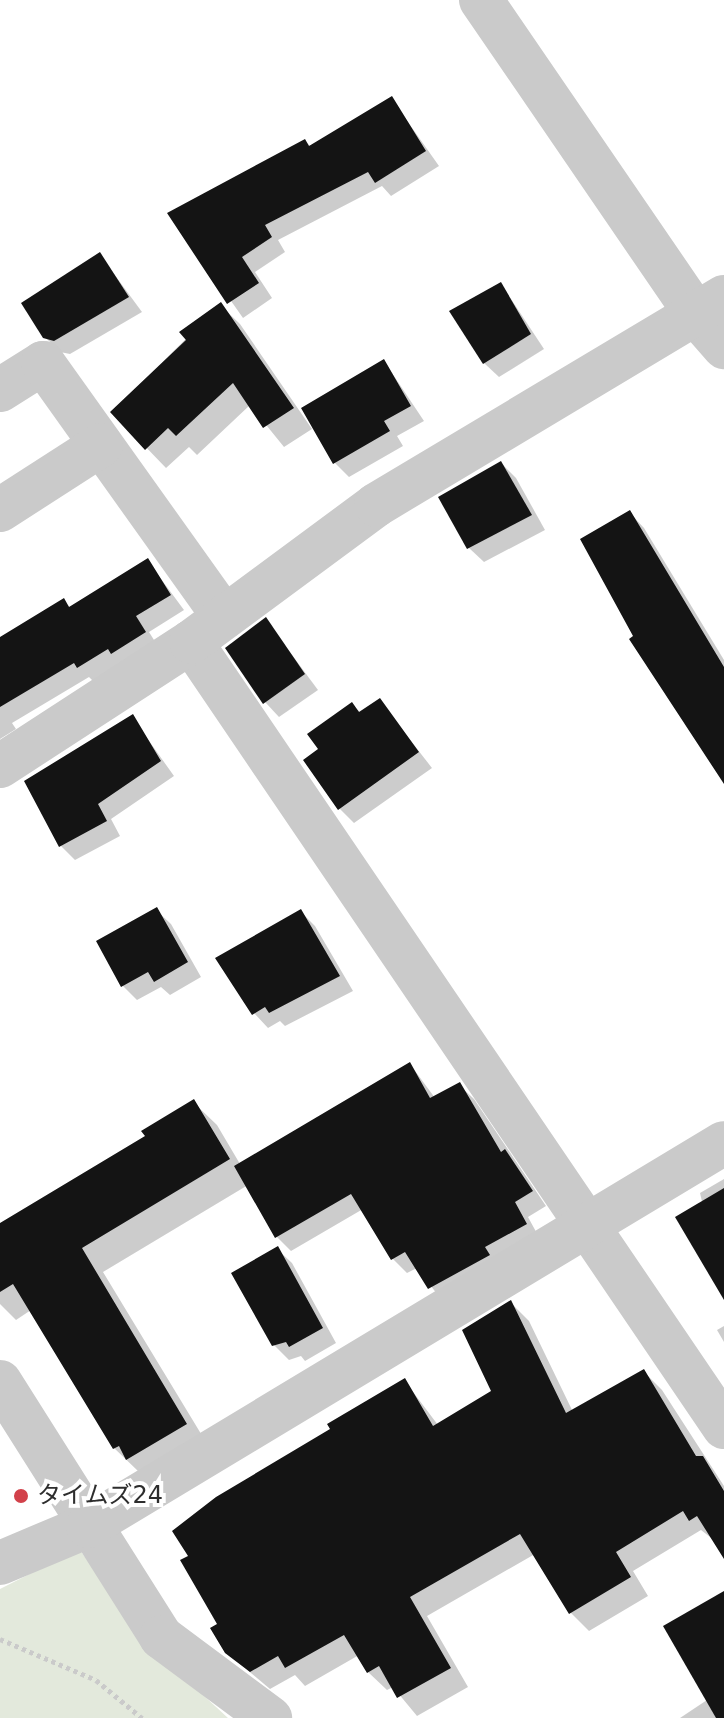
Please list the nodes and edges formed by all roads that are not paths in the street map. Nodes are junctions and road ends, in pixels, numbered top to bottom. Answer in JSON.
{"nodes":[{"id":1,"x":481,"y":0,"type":"edge"},
{"id":2,"x":715,"y":321,"type":"edge"},
{"id":3,"x":0,"y":390,"type":"edge"},
{"id":4,"x":101,"y":445,"type":"junction"},
{"id":5,"x":0,"y":510,"type":"edge"},
{"id":6,"x":208,"y":630,"type":"junction"},
{"id":7,"x":0,"y":766,"type":"edge"},
{"id":8,"x":724,"y":1143,"type":"edge"},
{"id":9,"x":587,"y":1224,"type":"junction"},
{"id":10,"x":0,"y":1382,"type":"edge"},
{"id":11,"x":724,"y":1427,"type":"edge"},
{"id":12,"x":88,"y":1526,"type":"junction"},
{"id":13,"x":0,"y":1563,"type":"edge"},
{"id":14,"x":270,"y":1718,"type":"edge"}],
"edges":[{"from":1,"to":2,"type":"street"},
{"from":2,"to":6,"type":"street"},
{"from":3,"to":4,"type":"street"},
{"from":4,"to":5,"type":"street"},
{"from":4,"to":6,"type":"street"},
{"from":6,"to":7,"type":"street"},
{"from":6,"to":9,"type":"street"},
{"from":8,"to":9,"type":"street"},
{"from":9,"to":11,"type":"street"},
{"from":9,"to":12,"type":"street"},
{"from":10,"to":12,"type":"street"},
{"from":12,"to":13,"type":"street"},
{"from":12,"to":14,"type":"street"}]}
